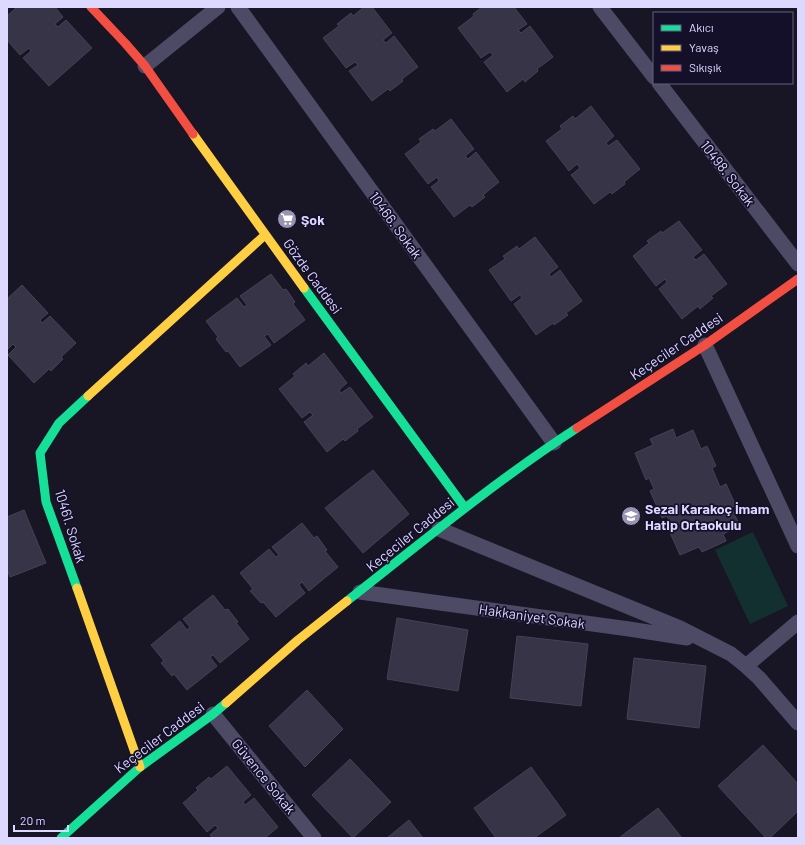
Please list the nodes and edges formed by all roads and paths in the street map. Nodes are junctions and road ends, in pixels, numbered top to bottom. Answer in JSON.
{"nodes":[{"id":1,"x":91,"y":7,"type":"edge"},
{"id":2,"x":218,"y":7,"type":"edge"},
{"id":3,"x":238,"y":7,"type":"edge"},
{"id":4,"x":600,"y":7,"type":"edge"},
{"id":5,"x":145,"y":66,"type":"junction"},
{"id":6,"x":653,"y":76,"type":"edge"},
{"id":7,"x":660,"y":84,"type":"edge"},
{"id":8,"x":265,"y":235,"type":"junction"},
{"id":9,"x":798,"y":264,"type":"edge"},
{"id":10,"x":798,"y":279,"type":"edge"},
{"id":11,"x":705,"y":345,"type":"junction"},
{"id":12,"x":554,"y":443,"type":"junction"},
{"id":13,"x":465,"y":508,"type":"junction"},
{"id":14,"x":439,"y":529,"type":"junction"},
{"id":15,"x":798,"y":546,"type":"edge"},
{"id":16,"x":360,"y":592,"type":"junction"},
{"id":17,"x":798,"y":622,"type":"edge"},
{"id":18,"x":705,"y":641,"type":"junction"},
{"id":19,"x":746,"y":666,"type":"junction"},
{"id":20,"x":213,"y":714,"type":"junction"},
{"id":21,"x":798,"y":723,"type":"edge"},
{"id":22,"x":140,"y":767,"type":"junction"},
{"id":23,"x":61,"y":838,"type":"edge"},
{"id":24,"x":314,"y":838,"type":"edge"}],
"edges":[{"from":1,"to":5,"type":"street","name":"Gözde Caddesi"},
{"from":2,"to":5,"type":"street"},
{"from":3,"to":12,"type":"street","name":"10466. Sokak"},
{"from":4,"to":6,"type":"street"},
{"from":5,"to":8,"type":"street","name":"Gözde Caddesi"},
{"from":7,"to":9,"type":"street","name":"10498. Sokak"},
{"from":8,"to":13,"type":"street","name":"Gözde Caddesi"},
{"from":8,"to":22,"type":"street","name":"10461. Sokak"},
{"from":10,"to":11,"type":"street","name":"Keçeciler Caddesi"},
{"from":11,"to":12,"type":"street","name":"Keçeciler Caddesi"},
{"from":11,"to":15,"type":"street"},
{"from":12,"to":13,"type":"street","name":"Keçeciler Caddesi"},
{"from":13,"to":14,"type":"street","name":"Keçeciler Caddesi"},
{"from":14,"to":16,"type":"street","name":"Keçeciler Caddesi"},
{"from":14,"to":18,"type":"street","name":"Hakkaniyet Sokak"},
{"from":16,"to":18,"type":"street","name":"Hakkaniyet Sokak"},
{"from":16,"to":20,"type":"street","name":"Keçeciler Caddesi"},
{"from":17,"to":19,"type":"street"},
{"from":18,"to":19,"type":"street","name":"Hakkaniyet Sokak"},
{"from":19,"to":21,"type":"street","name":"Hakkaniyet Sokak"},
{"from":20,"to":22,"type":"street","name":"Keçeciler Caddesi"},
{"from":20,"to":24,"type":"street","name":"Güvence Sokak"},
{"from":22,"to":23,"type":"street","name":"Keçeciler Caddesi"}]}
